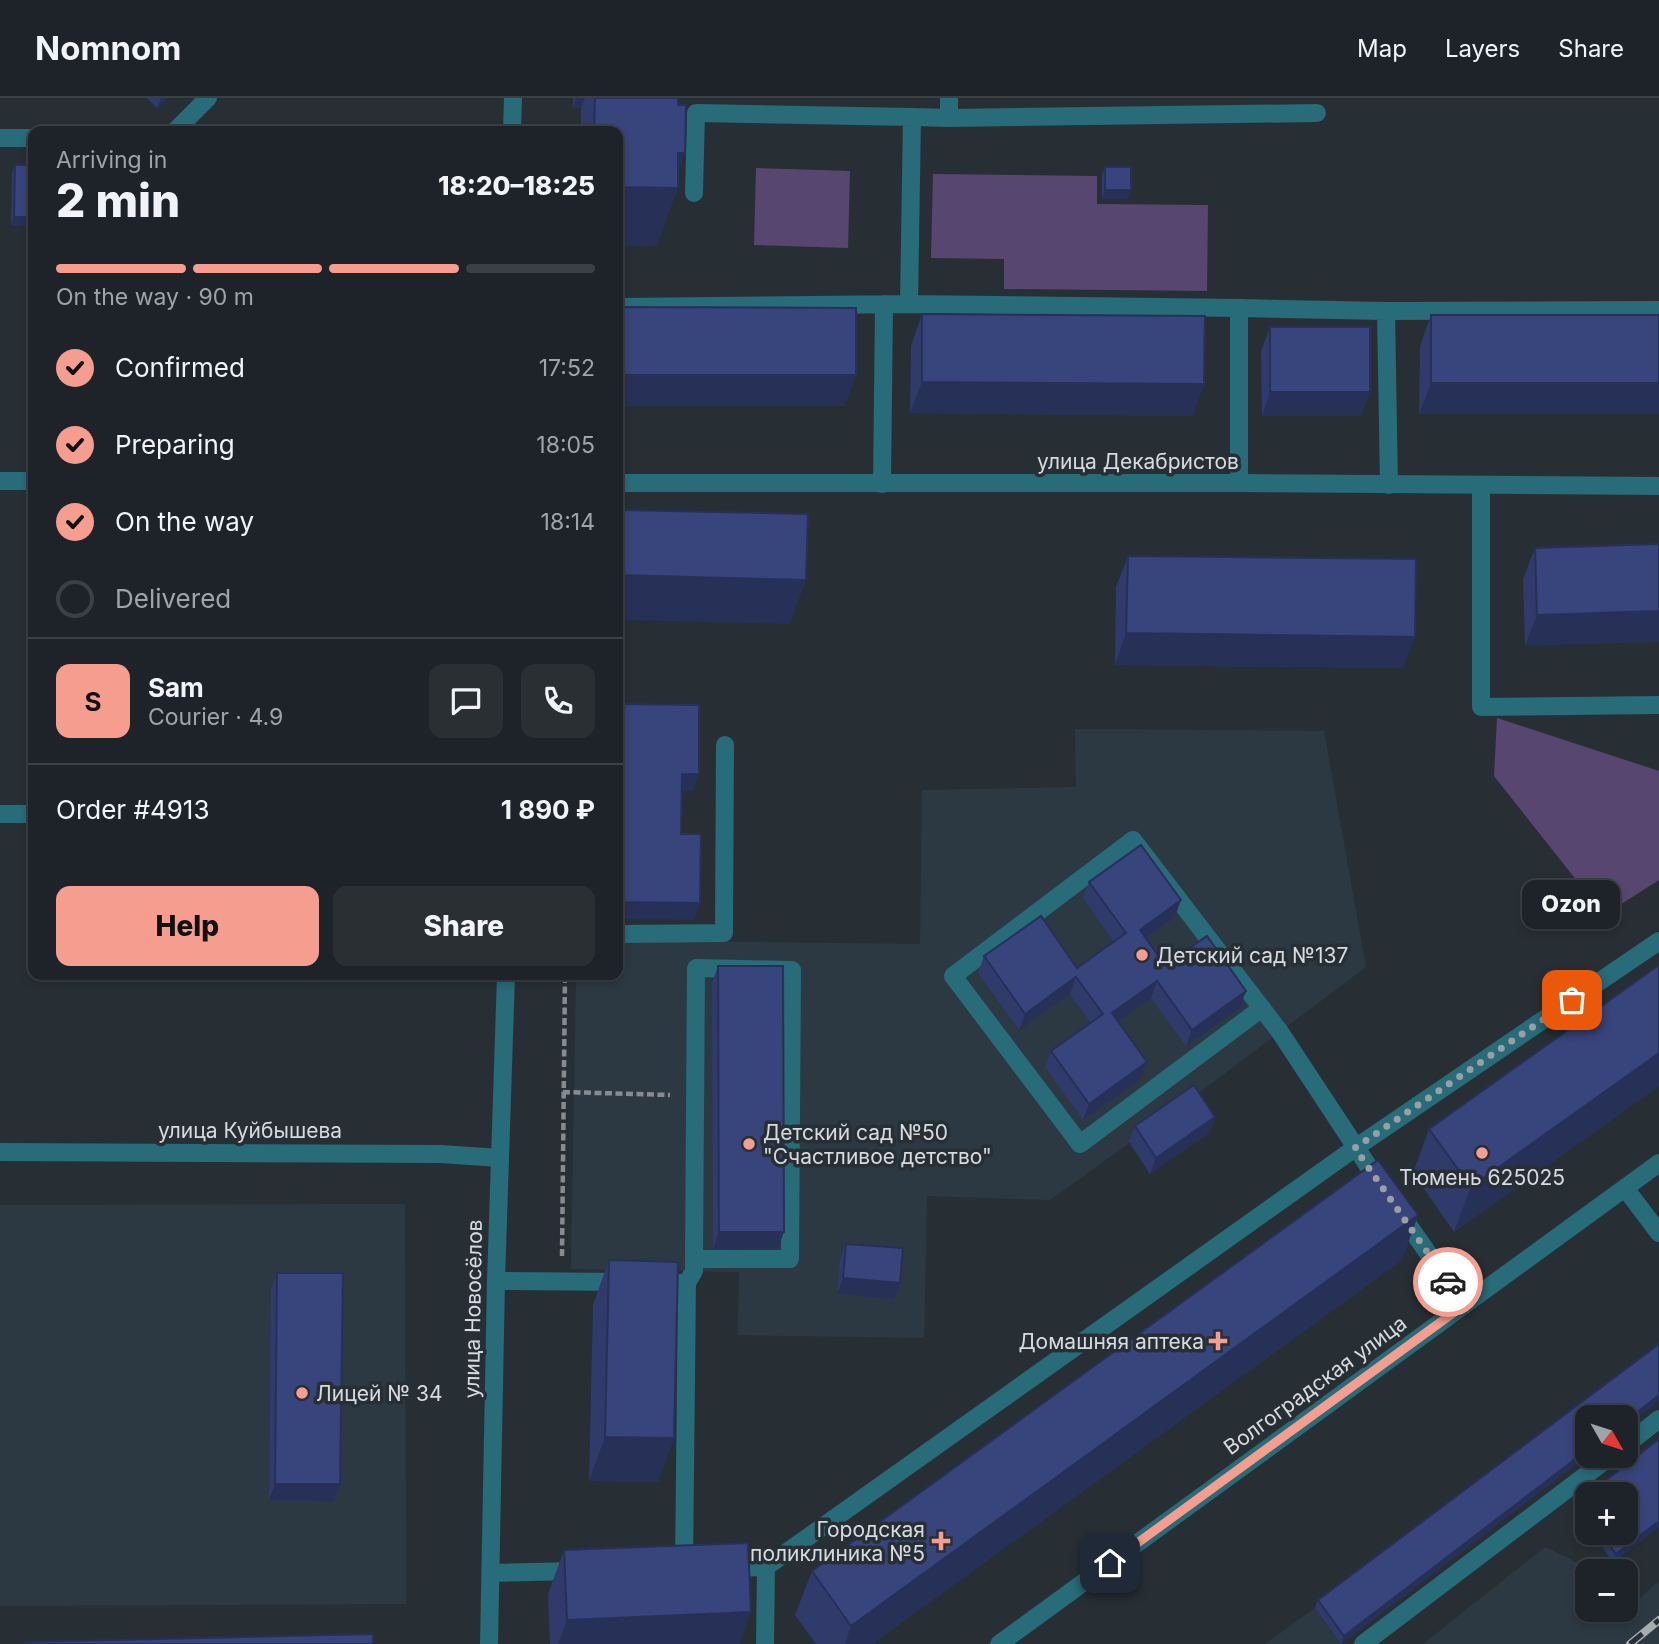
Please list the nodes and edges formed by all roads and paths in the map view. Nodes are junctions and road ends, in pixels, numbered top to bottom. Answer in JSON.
{"nodes":[{"id":1,"x":208,"y":98,"type":"edge"},
{"id":2,"x":513,"y":98,"type":"edge"},
{"id":3,"x":949,"y":98,"type":"edge"},
{"id":4,"x":1317,"y":113,"type":"dead end"},
{"id":5,"x":912,"y":117,"type":"junction"},
{"id":6,"x":949,"y":118,"type":"junction"},
{"id":7,"x":179,"y":126,"type":"edge"},
{"id":8,"x":512,"y":126,"type":"edge"},
{"id":9,"x":0,"y":138,"type":"edge"},
{"id":10,"x":28,"y":138,"type":"edge"},
{"id":11,"x":694,"y":193,"type":"dead end"},
{"id":12,"x":884,"y":304,"type":"junction"},
{"id":13,"x":909,"y":304,"type":"junction"},
{"id":14,"x":623,"y":307,"type":"edge"},
{"id":15,"x":1238,"y":308,"type":"junction"},
{"id":16,"x":1659,"y":310,"type":"edge"},
{"id":17,"x":1386,"y":311,"type":"junction"},
{"id":18,"x":0,"y":481,"type":"edge"},
{"id":19,"x":28,"y":481,"type":"edge"},
{"id":20,"x":623,"y":483,"type":"edge"},
{"id":21,"x":1238,"y":483,"type":"junction"},
{"id":22,"x":882,"y":484,"type":"junction"},
{"id":23,"x":1389,"y":485,"type":"junction"},
{"id":24,"x":1481,"y":486,"type":"junction"},
{"id":25,"x":1659,"y":486,"type":"edge"},
{"id":26,"x":1659,"y":705,"type":"edge"},
{"id":27,"x":725,"y":745,"type":"dead end"},
{"id":28,"x":0,"y":814,"type":"edge"},
{"id":29,"x":28,"y":814,"type":"edge"},
{"id":30,"x":623,"y":934,"type":"edge"},
{"id":31,"x":1659,"y":940,"type":"edge"},
{"id":32,"x":506,"y":980,"type":"edge"},
{"id":33,"x":565,"y":980,"type":"edge"},
{"id":34,"x":1262,"y":1008,"type":"junction"},
{"id":35,"x":564,"y":1092,"type":"junction"},
{"id":36,"x":695,"y":1096,"type":"junction"},
{"id":37,"x":1355,"y":1148,"type":"junction"},
{"id":38,"x":0,"y":1152,"type":"edge"},
{"id":39,"x":500,"y":1157,"type":"junction"},
{"id":40,"x":1659,"y":1163,"type":"edge"},
{"id":41,"x":1625,"y":1188,"type":"junction"},
{"id":42,"x":1659,"y":1233,"type":"edge"},
{"id":43,"x":694,"y":1259,"type":"junction"},
{"id":44,"x":496,"y":1281,"type":"junction"},
{"id":45,"x":562,"y":1282,"type":"junction"},
{"id":46,"x":687,"y":1283,"type":"junction"},
{"id":47,"x":1464,"y":1305,"type":"junction"},
{"id":48,"x":1659,"y":1419,"type":"edge"},
{"id":49,"x":1638,"y":1436,"type":"edge"},
{"id":50,"x":1595,"y":1468,"type":"edge"},
{"id":51,"x":766,"y":1567,"type":"junction"},
{"id":52,"x":601,"y":1571,"type":"edge"},
{"id":53,"x":491,"y":1573,"type":"junction"},
{"id":54,"x":489,"y":1644,"type":"edge"},
{"id":55,"x":765,"y":1644,"type":"edge"},
{"id":56,"x":999,"y":1644,"type":"edge"},
{"id":57,"x":1363,"y":1644,"type":"edge"}],
"edges":[{"from":1,"to":7,"type":"street"},
{"from":2,"to":8,"type":"street"},
{"from":3,"to":6,"type":"street"},
{"from":4,"to":6,"type":"street"},
{"from":5,"to":6,"type":"street"},
{"from":5,"to":11,"type":"street"},
{"from":5,"to":13,"type":"street"},
{"from":9,"to":10,"type":"street"},
{"from":12,"to":13,"type":"street"},
{"from":12,"to":14,"type":"street"},
{"from":12,"to":22,"type":"street"},
{"from":13,"to":15,"type":"street"},
{"from":15,"to":17,"type":"street"},
{"from":15,"to":21,"type":"street"},
{"from":16,"to":17,"type":"street"},
{"from":17,"to":23,"type":"street"},
{"from":18,"to":19,"type":"street"},
{"from":20,"to":22,"type":"street","name":"улица Декабристов"},
{"from":21,"to":22,"type":"street","name":"улица Декабристов"},
{"from":21,"to":23,"type":"street","name":"улица Декабристов"},
{"from":23,"to":24,"type":"street","name":"улица Декабристов"},
{"from":24,"to":25,"type":"street","name":"улица Декабристов"},
{"from":24,"to":26,"type":"street"},
{"from":27,"to":30,"type":"street"},
{"from":28,"to":29,"type":"street"},
{"from":31,"to":37,"type":"street"},
{"from":32,"to":39,"type":"street","name":"улица Новосёлов"},
{"from":33,"to":35,"type":"path"},
{"from":34,"to":34,"type":"street"},
{"from":34,"to":37,"type":"street"},
{"from":35,"to":36,"type":"path"},
{"from":35,"to":45,"type":"path"},
{"from":36,"to":43,"type":"street"},
{"from":36,"to":43,"type":"street"},
{"from":37,"to":47,"type":"street"},
{"from":37,"to":51,"type":"street"},
{"from":38,"to":39,"type":"street","name":"улица Куйбышева"},
{"from":39,"to":44,"type":"street","name":"улица Новосёлов"},
{"from":40,"to":41,"type":"street","name":"Волгоградская улица"},
{"from":41,"to":42,"type":"street"},
{"from":41,"to":47,"type":"street","name":"Волгоградская улица"},
{"from":43,"to":46,"type":"street"},
{"from":44,"to":45,"type":"street"},
{"from":44,"to":53,"type":"street","name":"улица Новосёлов"},
{"from":45,"to":46,"type":"street"},
{"from":46,"to":51,"type":"street"},
{"from":47,"to":56,"type":"street","name":"Волгоградская улица"},
{"from":48,"to":49,"type":"street"},
{"from":50,"to":57,"type":"street"},
{"from":51,"to":55,"type":"street"},
{"from":52,"to":53,"type":"street"},
{"from":53,"to":54,"type":"street","name":"улица Новосёлов"}]}
